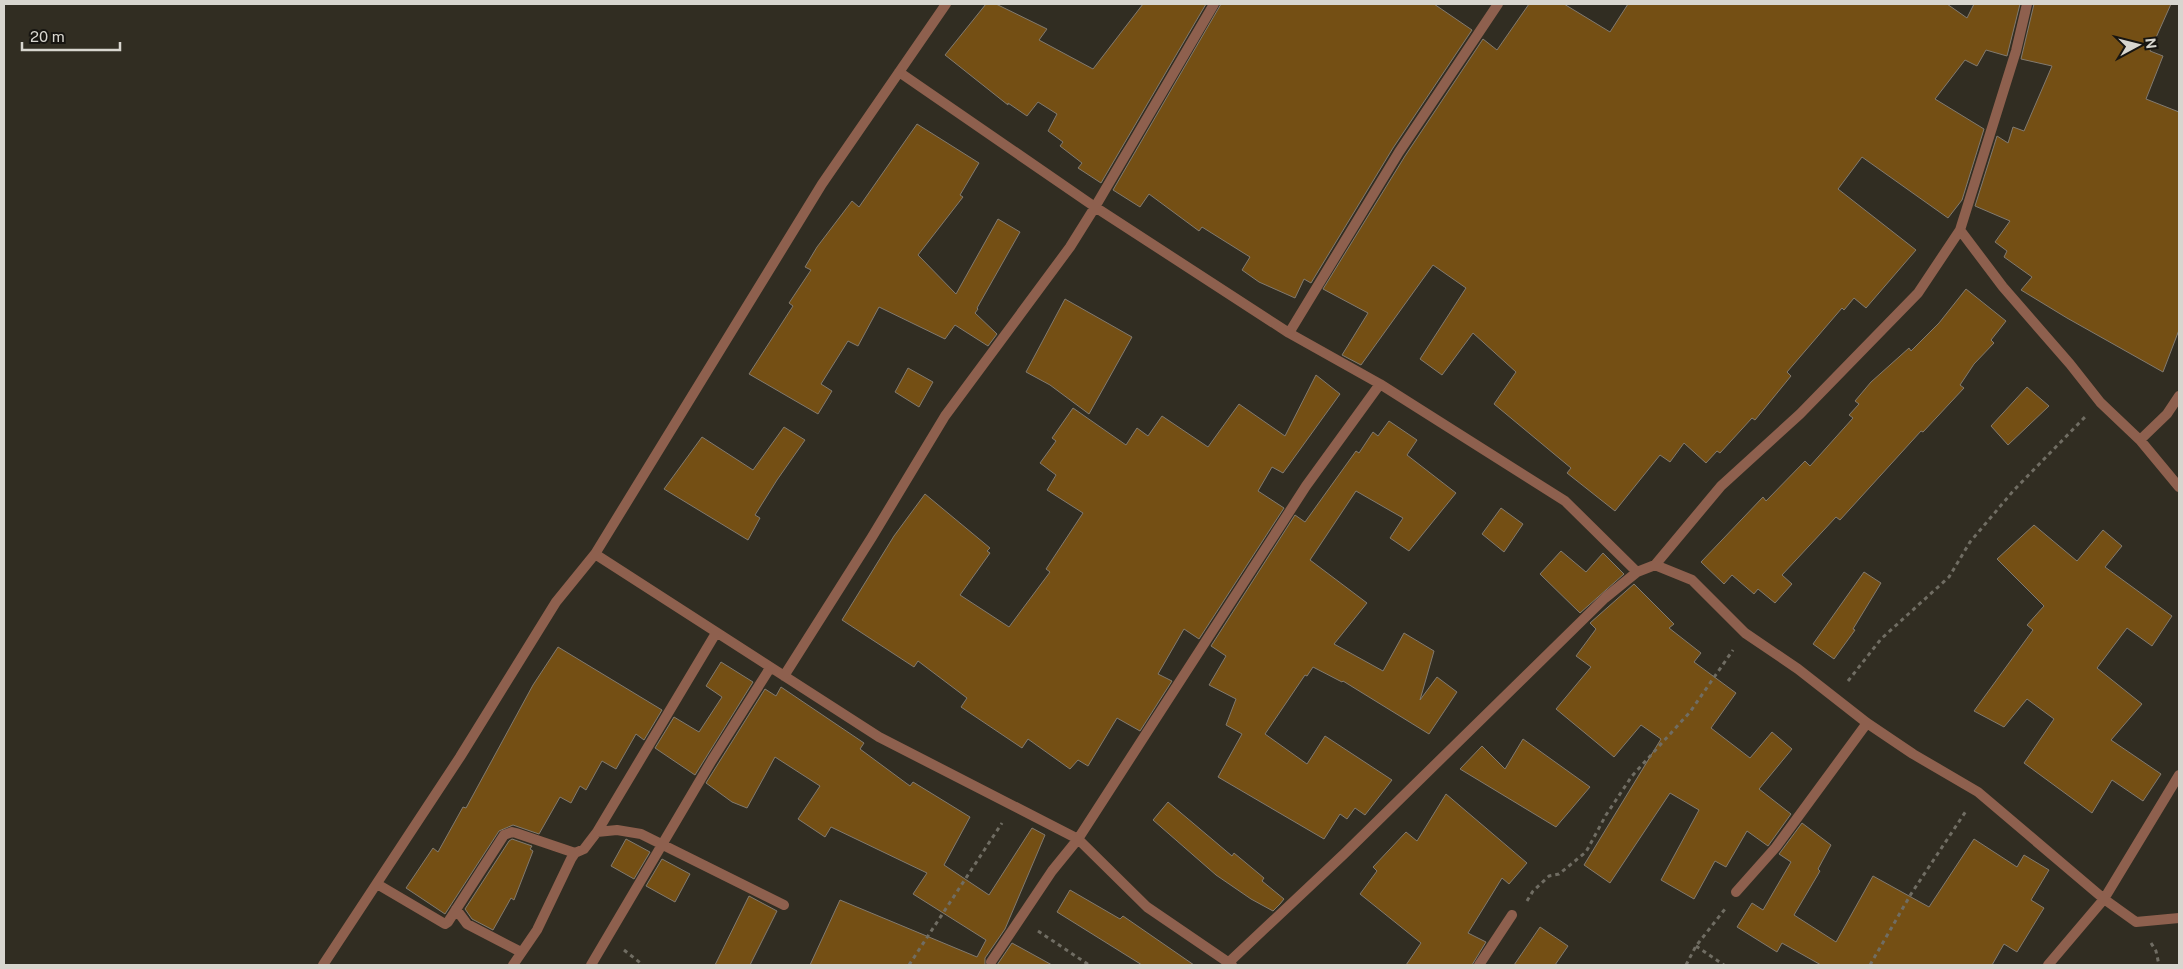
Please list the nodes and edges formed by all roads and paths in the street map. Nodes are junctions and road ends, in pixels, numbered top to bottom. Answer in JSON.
{"nodes":[{"id":1,"x":946,"y":4,"type":"edge"},
{"id":2,"x":1214,"y":4,"type":"edge"},
{"id":3,"x":1498,"y":4,"type":"edge"},
{"id":4,"x":2027,"y":4,"type":"edge"},
{"id":5,"x":899,"y":72,"type":"junction"},
{"id":6,"x":1095,"y":207,"type":"junction"},
{"id":7,"x":1960,"y":230,"type":"junction"},
{"id":8,"x":1289,"y":333,"type":"junction"},
{"id":9,"x":1380,"y":384,"type":"junction"},
{"id":10,"x":2179,"y":396,"type":"edge"},
{"id":11,"x":2100,"y":402,"type":"junction"},
{"id":12,"x":2140,"y":440,"type":"junction"},
{"id":13,"x":2179,"y":487,"type":"edge"},
{"id":14,"x":595,"y":554,"type":"junction"},
{"id":15,"x":1655,"y":565,"type":"junction"},
{"id":16,"x":1637,"y":572,"type":"junction"},
{"id":17,"x":716,"y":633,"type":"junction"},
{"id":18,"x":1745,"y":633,"type":"junction"},
{"id":19,"x":770,"y":668,"type":"junction"},
{"id":20,"x":784,"y":676,"type":"junction"},
{"id":21,"x":1837,"y":698,"type":"junction"},
{"id":22,"x":1867,"y":723,"type":"junction"},
{"id":23,"x":2179,"y":775,"type":"edge"},
{"id":24,"x":1978,"y":792,"type":"junction"},
{"id":25,"x":1013,"y":806,"type":"junction"},
{"id":26,"x":597,"y":832,"type":"junction"},
{"id":27,"x":1078,"y":839,"type":"junction"},
{"id":28,"x":662,"y":843,"type":"junction"},
{"id":29,"x":575,"y":853,"type":"junction"},
{"id":30,"x":377,"y":884,"type":"junction"},
{"id":31,"x":1736,"y":892,"type":"joint"},
{"id":32,"x":2104,"y":899,"type":"junction"},
{"id":33,"x":784,"y":905,"type":"dead end"},
{"id":34,"x":456,"y":909,"type":"junction"},
{"id":35,"x":1512,"y":915,"type":"joint"},
{"id":36,"x":1019,"y":918,"type":"junction"},
{"id":37,"x":2179,"y":918,"type":"edge"},
{"id":38,"x":1696,"y":946,"type":"junction"},
{"id":39,"x":521,"y":952,"type":"junction"},
{"id":40,"x":991,"y":962,"type":"dead end"},
{"id":41,"x":1229,"y":964,"type":"edge"},
{"id":42,"x":323,"y":965,"type":"edge"},
{"id":43,"x":514,"y":965,"type":"edge"},
{"id":44,"x":591,"y":965,"type":"edge"},
{"id":45,"x":909,"y":965,"type":"edge"},
{"id":46,"x":1090,"y":965,"type":"edge"},
{"id":47,"x":1479,"y":965,"type":"edge"},
{"id":48,"x":1686,"y":965,"type":"edge"},
{"id":49,"x":1724,"y":965,"type":"edge"},
{"id":50,"x":1870,"y":965,"type":"edge"},
{"id":51,"x":2048,"y":965,"type":"edge"}],
"edges":[{"from":1,"to":5,"type":"street"},
{"from":2,"to":6,"type":"street"},
{"from":3,"to":8,"type":"street"},
{"from":4,"to":7,"type":"street"},
{"from":5,"to":6,"type":"street"},
{"from":5,"to":14,"type":"street"},
{"from":6,"to":8,"type":"street"},
{"from":6,"to":20,"type":"street"},
{"from":7,"to":11,"type":"street"},
{"from":7,"to":15,"type":"street"},
{"from":8,"to":9,"type":"street"},
{"from":9,"to":16,"type":"street"},
{"from":9,"to":27,"type":"street"},
{"from":10,"to":12,"type":"street"},
{"from":11,"to":12,"type":"street"},
{"from":11,"to":21,"type":"path"},
{"from":12,"to":13,"type":"street"},
{"from":14,"to":17,"type":"street"},
{"from":14,"to":30,"type":"street"},
{"from":15,"to":16,"type":"street"},
{"from":15,"to":18,"type":"street"},
{"from":16,"to":41,"type":"street"},
{"from":17,"to":19,"type":"street"},
{"from":17,"to":26,"type":"street"},
{"from":18,"to":21,"type":"street"},
{"from":18,"to":35,"type":"path"},
{"from":19,"to":20,"type":"street"},
{"from":19,"to":28,"type":"street"},
{"from":20,"to":25,"type":"street"},
{"from":21,"to":22,"type":"street"},
{"from":22,"to":24,"type":"street"},
{"from":22,"to":31,"type":"street"},
{"from":23,"to":32,"type":"street"},
{"from":24,"to":32,"type":"street"},
{"from":24,"to":50,"type":"path"},
{"from":25,"to":27,"type":"street"},
{"from":25,"to":45,"type":"path"},
{"from":26,"to":28,"type":"street"},
{"from":26,"to":29,"type":"street"},
{"from":27,"to":36,"type":"street"},
{"from":27,"to":41,"type":"street"},
{"from":28,"to":33,"type":"street"},
{"from":28,"to":44,"type":"street"},
{"from":29,"to":34,"type":"street"},
{"from":29,"to":39,"type":"street"},
{"from":30,"to":34,"type":"street"},
{"from":30,"to":42,"type":"street"},
{"from":31,"to":38,"type":"path"},
{"from":32,"to":37,"type":"street"},
{"from":32,"to":51,"type":"street"},
{"from":34,"to":39,"type":"street"},
{"from":35,"to":47,"type":"street"},
{"from":36,"to":40,"type":"street"},
{"from":36,"to":46,"type":"path"},
{"from":38,"to":48,"type":"path"},
{"from":38,"to":49,"type":"path"},
{"from":39,"to":43,"type":"street"}]}
